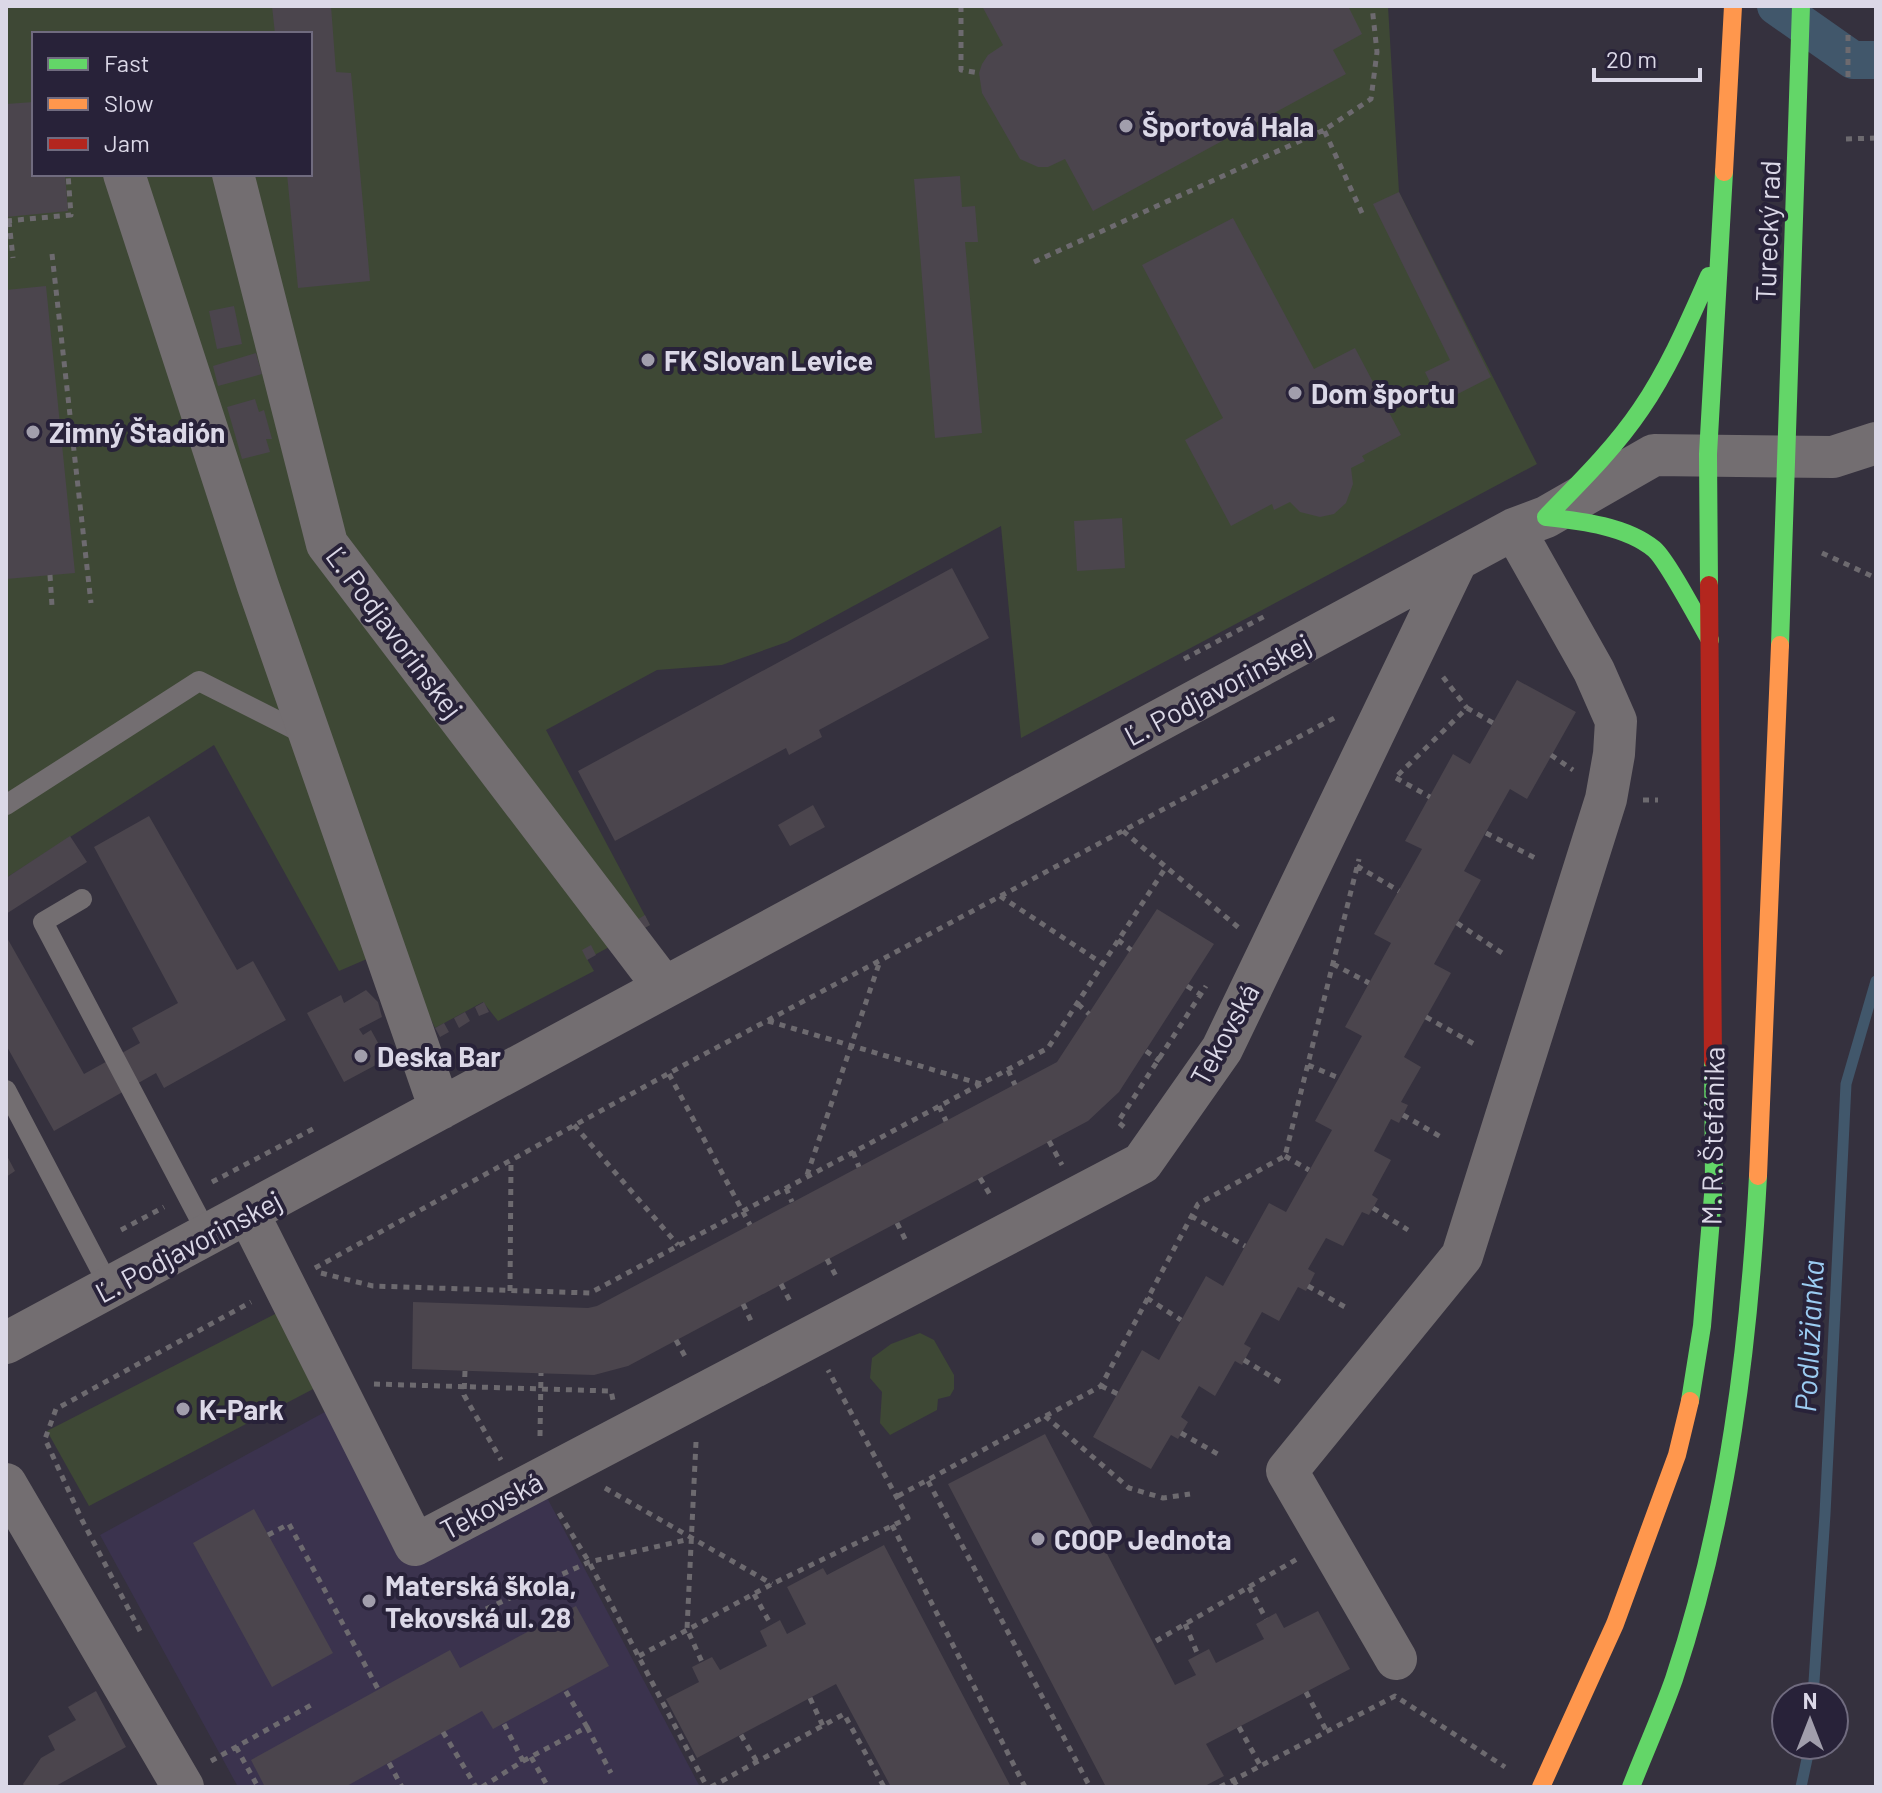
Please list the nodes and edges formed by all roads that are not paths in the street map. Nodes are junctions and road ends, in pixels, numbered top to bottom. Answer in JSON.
{"nodes":[{"id":1,"x":1733,"y":6,"type":"edge"},
{"id":2,"x":1801,"y":6,"type":"edge"},
{"id":3,"x":125,"y":176,"type":"edge"},
{"id":4,"x":234,"y":176,"type":"edge"},
{"id":5,"x":1719,"y":252,"type":"junction"},
{"id":6,"x":1876,"y":443,"type":"edge"},
{"id":7,"x":1708,"y":454,"type":"junction"},
{"id":8,"x":1786,"y":457,"type":"junction"},
{"id":9,"x":1530,"y":523,"type":"junction"},
{"id":10,"x":1457,"y":560,"type":"junction"},
{"id":11,"x":1711,"y":641,"type":"junction"},
{"id":12,"x":309,"y":737,"type":"junction"},
{"id":13,"x":6,"y":805,"type":"edge"},
{"id":14,"x":82,"y":899,"type":"dead end"},
{"id":15,"x":664,"y":987,"type":"junction"},
{"id":16,"x":6,"y":1090,"type":"edge"},
{"id":17,"x":440,"y":1109,"type":"junction"},
{"id":18,"x":248,"y":1213,"type":"junction"},
{"id":19,"x":208,"y":1235,"type":"junction"},
{"id":20,"x":110,"y":1288,"type":"junction"},
{"id":21,"x":6,"y":1343,"type":"edge"},
{"id":22,"x":6,"y":1484,"type":"edge"},
{"id":23,"x":1387,"y":1644,"type":"dead end"},
{"id":24,"x":1652,"y":1768,"type":"edge"},
{"id":25,"x":200,"y":1781,"type":"edge"},
{"id":26,"x":1541,"y":1787,"type":"edge"},
{"id":27,"x":1631,"y":1787,"type":"edge"}],
"edges":[{"from":1,"to":5,"type":"main road","name":"Turecký rad"},
{"from":2,"to":8,"type":"main road","name":"Turecký rad"},
{"from":3,"to":12,"type":"street"},
{"from":4,"to":15,"type":"street","name":"Ľ. Podjavorinskej"},
{"from":5,"to":7,"type":"main road","name":"Turecký rad"},
{"from":5,"to":9,"type":"main road"},
{"from":6,"to":8,"type":"street","name":"Ľ. Podjavorinskej"},
{"from":7,"to":8,"type":"street","name":"Ľ. Podjavorinskej"},
{"from":7,"to":9,"type":"street","name":"Ľ. Podjavorinskej"},
{"from":7,"to":11,"type":"main road","name":"M. R. Štefánika"},
{"from":8,"to":24,"type":"main road","name":"M. R. Štefánika"},
{"from":9,"to":10,"type":"street","name":"Ľ. Podjavorinskej"},
{"from":9,"to":11,"type":"main road"},
{"from":9,"to":23,"type":"street"},
{"from":10,"to":15,"type":"street","name":"Ľ. Podjavorinskej"},
{"from":10,"to":18,"type":"street","name":"Tekovská"},
{"from":11,"to":26,"type":"main road","name":"M. R. Štefánika"},
{"from":12,"to":13,"type":"lane"},
{"from":12,"to":17,"type":"street"},
{"from":14,"to":19,"type":"lane"},
{"from":15,"to":17,"type":"street","name":"Ľ. Podjavorinskej"},
{"from":16,"to":20,"type":"lane"},
{"from":17,"to":18,"type":"street","name":"Ľ. Podjavorinskej"},
{"from":18,"to":19,"type":"street","name":"Ľ. Podjavorinskej"},
{"from":19,"to":20,"type":"street","name":"Ľ. Podjavorinskej"},
{"from":20,"to":21,"type":"street","name":"Ľ. Podjavorinskej"},
{"from":22,"to":25,"type":"street"},
{"from":24,"to":27,"type":"main road","name":"M. R. Štefánika"}]}
